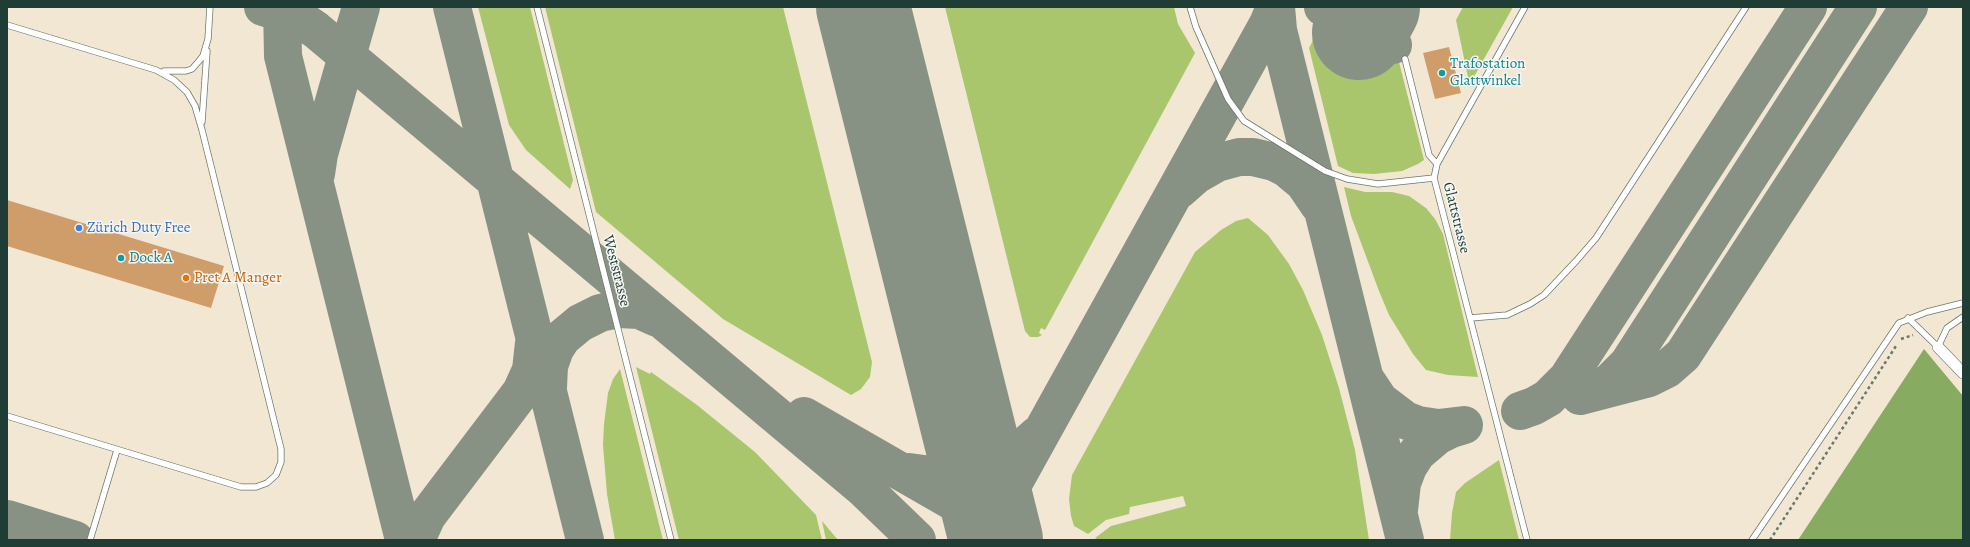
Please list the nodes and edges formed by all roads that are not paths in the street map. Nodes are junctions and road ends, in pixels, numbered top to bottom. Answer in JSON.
{"nodes":[{"id":1,"x":210,"y":7,"type":"edge"},
{"id":2,"x":537,"y":7,"type":"edge"},
{"id":3,"x":1190,"y":7,"type":"edge"},
{"id":4,"x":1525,"y":7,"type":"edge"},
{"id":5,"x":1746,"y":7,"type":"edge"},
{"id":6,"x":7,"y":25,"type":"edge"},
{"id":7,"x":208,"y":39,"type":"junction"},
{"id":8,"x":1405,"y":59,"type":"dead end"},
{"id":9,"x":156,"y":70,"type":"junction"},
{"id":10,"x":202,"y":130,"type":"junction"},
{"id":11,"x":1437,"y":164,"type":"junction"},
{"id":12,"x":1434,"y":178,"type":"junction"},
{"id":13,"x":1963,"y":303,"type":"edge"},
{"id":14,"x":1963,"y":316,"type":"edge"},
{"id":15,"x":1470,"y":318,"type":"junction"},
{"id":16,"x":1908,"y":318,"type":"junction"},
{"id":17,"x":1938,"y":347,"type":"junction"},
{"id":18,"x":1963,"y":373,"type":"edge"},
{"id":19,"x":7,"y":416,"type":"edge"},
{"id":20,"x":117,"y":450,"type":"junction"},
{"id":21,"x":90,"y":540,"type":"edge"},
{"id":22,"x":671,"y":540,"type":"edge"},
{"id":23,"x":1527,"y":540,"type":"edge"},
{"id":24,"x":1752,"y":540,"type":"edge"}],
"edges":[{"from":1,"to":7,"type":"lane"},
{"from":2,"to":22,"type":"lane","name":"Weststrasse"},
{"from":3,"to":12,"type":"lane","name":"Glattstrasse"},
{"from":4,"to":11,"type":"lane"},
{"from":5,"to":15,"type":"lane"},
{"from":6,"to":9,"type":"lane"},
{"from":7,"to":9,"type":"lane"},
{"from":7,"to":10,"type":"lane"},
{"from":8,"to":11,"type":"lane"},
{"from":9,"to":10,"type":"lane"},
{"from":10,"to":20,"type":"lane"},
{"from":11,"to":12,"type":"lane"},
{"from":12,"to":15,"type":"lane","name":"Glattstrasse"},
{"from":13,"to":16,"type":"lane"},
{"from":14,"to":17,"type":"lane"},
{"from":15,"to":23,"type":"lane","name":"Glattstrasse"},
{"from":16,"to":17,"type":"lane"},
{"from":16,"to":24,"type":"lane"},
{"from":17,"to":18,"type":"street"},
{"from":19,"to":20,"type":"lane"},
{"from":20,"to":21,"type":"lane"}]}
